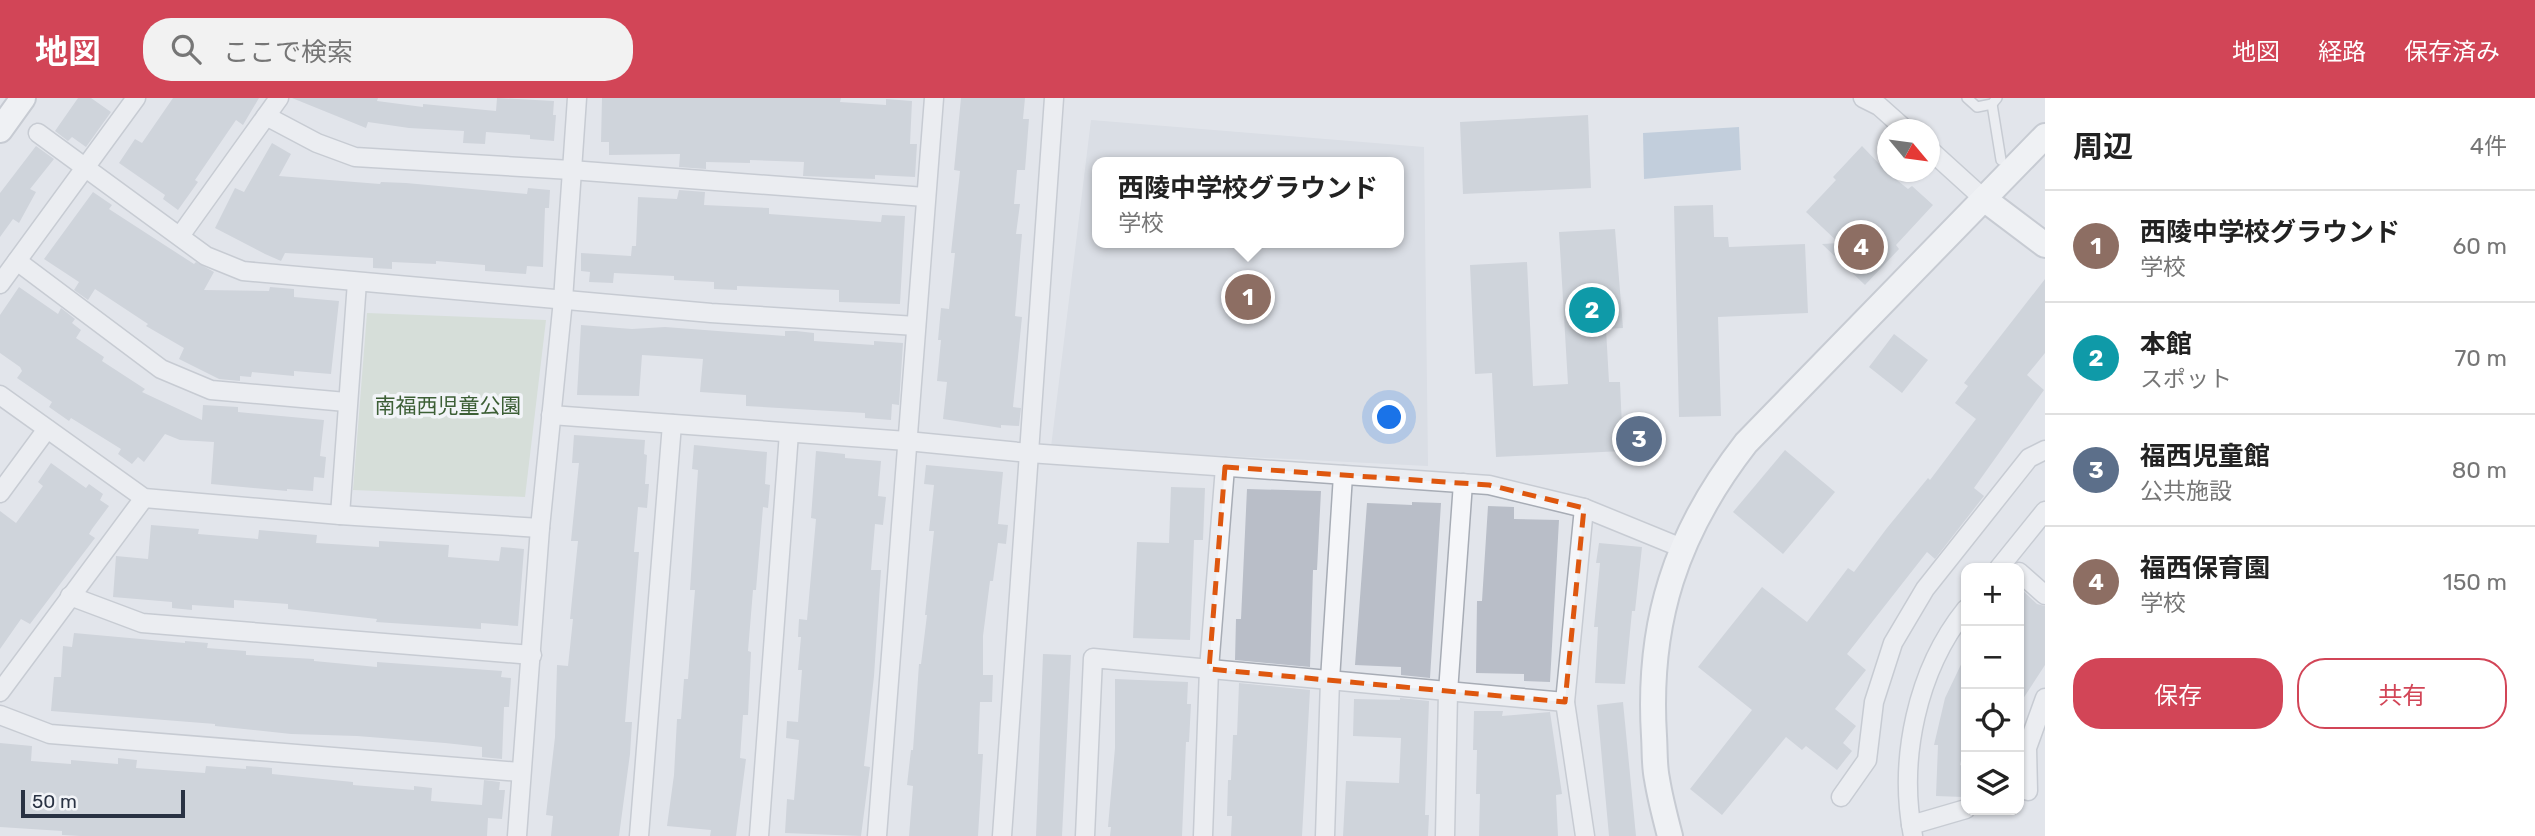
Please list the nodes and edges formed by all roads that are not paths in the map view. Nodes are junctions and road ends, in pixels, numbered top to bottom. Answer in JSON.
{"nodes":[{"id":1,"x":23,"y":98,"type":"edge"},
{"id":2,"x":136,"y":98,"type":"edge"},
{"id":3,"x":279,"y":98,"type":"edge"},
{"id":4,"x":577,"y":98,"type":"edge"},
{"id":5,"x":934,"y":98,"type":"edge"},
{"id":6,"x":1054,"y":98,"type":"edge"},
{"id":7,"x":1863,"y":98,"type":"edge"},
{"id":8,"x":1967,"y":98,"type":"edge"},
{"id":9,"x":1995,"y":101,"type":"edge"},
{"id":10,"x":266,"y":116,"type":"junction"},
{"id":11,"x":1893,"y":119,"type":"edge"},
{"id":12,"x":0,"y":130,"type":"edge"},
{"id":13,"x":38,"y":132,"type":"dead end"},
{"id":14,"x":2045,"y":136,"type":"edge"},
{"id":15,"x":1940,"y":159,"type":"edge"},
{"id":16,"x":2001,"y":160,"type":"dead end"},
{"id":17,"x":85,"y":168,"type":"junction"},
{"id":18,"x":571,"y":170,"type":"junction"},
{"id":19,"x":925,"y":197,"type":"junction"},
{"id":20,"x":1984,"y":200,"type":"junction"},
{"id":21,"x":180,"y":236,"type":"junction"},
{"id":22,"x":2045,"y":245,"type":"edge"},
{"id":23,"x":17,"y":261,"type":"junction"},
{"id":24,"x":356,"y":282,"type":"junction"},
{"id":25,"x":0,"y":284,"type":"edge"},
{"id":26,"x":564,"y":300,"type":"junction"},
{"id":27,"x":916,"y":326,"type":"junction"},
{"id":28,"x":0,"y":395,"type":"edge"},
{"id":29,"x":346,"y":402,"type":"junction"},
{"id":30,"x":551,"y":415,"type":"junction"},
{"id":31,"x":672,"y":424,"type":"junction"},
{"id":32,"x":47,"y":429,"type":"junction"},
{"id":33,"x":789,"y":433,"type":"junction"},
{"id":34,"x":907,"y":441,"type":"junction"},
{"id":35,"x":2045,"y":450,"type":"edge"},
{"id":36,"x":1029,"y":453,"type":"junction"},
{"id":37,"x":1225,"y":467,"type":"junction"},
{"id":38,"x":1343,"y":475,"type":"junction"},
{"id":39,"x":1463,"y":483,"type":"junction"},
{"id":40,"x":0,"y":493,"type":"edge"},
{"id":41,"x":144,"y":498,"type":"junction"},
{"id":42,"x":1584,"y":508,"type":"junction"},
{"id":43,"x":2045,"y":511,"type":"edge"},
{"id":44,"x":340,"y":515,"type":"junction"},
{"id":45,"x":540,"y":528,"type":"junction"},
{"id":46,"x":1682,"y":548,"type":"junction"},
{"id":47,"x":2012,"y":563,"type":"edge"},
{"id":48,"x":2024,"y":579,"type":"edge"},
{"id":49,"x":2045,"y":595,"type":"edge"},
{"id":50,"x":70,"y":596,"type":"junction"},
{"id":51,"x":1961,"y":614,"type":"edge"},
{"id":52,"x":532,"y":655,"type":"junction"},
{"id":53,"x":1209,"y":669,"type":"junction"},
{"id":54,"x":1330,"y":680,"type":"junction"},
{"id":55,"x":0,"y":692,"type":"edge"},
{"id":56,"x":1448,"y":692,"type":"junction"},
{"id":57,"x":2045,"y":698,"type":"edge"},
{"id":58,"x":1565,"y":702,"type":"junction"},
{"id":59,"x":0,"y":715,"type":"edge"},
{"id":60,"x":520,"y":772,"type":"junction"},
{"id":61,"x":2031,"y":790,"type":"edge"},
{"id":62,"x":1841,"y":797,"type":"dead end"},
{"id":63,"x":1961,"y":811,"type":"edge"},
{"id":64,"x":1912,"y":830,"type":"edge"},
{"id":65,"x":517,"y":836,"type":"edge"},
{"id":66,"x":639,"y":836,"type":"edge"},
{"id":67,"x":759,"y":836,"type":"edge"},
{"id":68,"x":877,"y":836,"type":"edge"},
{"id":69,"x":1002,"y":836,"type":"edge"},
{"id":70,"x":1085,"y":836,"type":"edge"},
{"id":71,"x":1203,"y":836,"type":"edge"},
{"id":72,"x":1325,"y":836,"type":"edge"},
{"id":73,"x":1445,"y":836,"type":"edge"},
{"id":74,"x":1585,"y":836,"type":"edge"},
{"id":75,"x":1670,"y":836,"type":"edge"}],
"edges":[{"from":1,"to":12,"type":"street"},
{"from":2,"to":17,"type":"street"},
{"from":3,"to":10,"type":"street"},
{"from":4,"to":18,"type":"street"},
{"from":5,"to":19,"type":"street"},
{"from":6,"to":36,"type":"street"},
{"from":7,"to":11,"type":"street"},
{"from":8,"to":9,"type":"lane"},
{"from":9,"to":16,"type":"lane"},
{"from":10,"to":18,"type":"street"},
{"from":10,"to":21,"type":"street"},
{"from":13,"to":17,"type":"street"},
{"from":14,"to":20,"type":"street"},
{"from":15,"to":20,"type":"street"},
{"from":17,"to":21,"type":"street"},
{"from":17,"to":23,"type":"street"},
{"from":18,"to":19,"type":"street"},
{"from":18,"to":26,"type":"street"},
{"from":19,"to":27,"type":"street"},
{"from":20,"to":22,"type":"street"},
{"from":20,"to":46,"type":"street"},
{"from":21,"to":24,"type":"street"},
{"from":23,"to":25,"type":"street"},
{"from":23,"to":29,"type":"street"},
{"from":24,"to":26,"type":"street"},
{"from":24,"to":29,"type":"street"},
{"from":26,"to":27,"type":"street"},
{"from":26,"to":30,"type":"street"},
{"from":27,"to":34,"type":"street"},
{"from":28,"to":32,"type":"street"},
{"from":29,"to":44,"type":"street"},
{"from":30,"to":31,"type":"street"},
{"from":30,"to":45,"type":"street"},
{"from":31,"to":33,"type":"street"},
{"from":31,"to":66,"type":"street"},
{"from":32,"to":40,"type":"street"},
{"from":32,"to":41,"type":"street"},
{"from":33,"to":34,"type":"street"},
{"from":33,"to":67,"type":"street"},
{"from":34,"to":36,"type":"street"},
{"from":34,"to":68,"type":"street"},
{"from":35,"to":62,"type":"street"},
{"from":36,"to":37,"type":"street"},
{"from":36,"to":69,"type":"street"},
{"from":37,"to":38,"type":"street"},
{"from":37,"to":53,"type":"street"},
{"from":38,"to":39,"type":"street"},
{"from":38,"to":54,"type":"street"},
{"from":39,"to":42,"type":"street"},
{"from":39,"to":56,"type":"street"},
{"from":41,"to":44,"type":"street"},
{"from":41,"to":50,"type":"street"},
{"from":42,"to":46,"type":"street"},
{"from":42,"to":58,"type":"street"},
{"from":43,"to":47,"type":"street"},
{"from":44,"to":45,"type":"street"},
{"from":45,"to":52,"type":"street"},
{"from":46,"to":75,"type":"street"},
{"from":48,"to":49,"type":"street"},
{"from":50,"to":52,"type":"street"},
{"from":50,"to":55,"type":"street"},
{"from":51,"to":64,"type":"street"},
{"from":52,"to":60,"type":"street"},
{"from":53,"to":54,"type":"street"},
{"from":53,"to":70,"type":"street"},
{"from":53,"to":71,"type":"street"},
{"from":54,"to":56,"type":"street"},
{"from":54,"to":72,"type":"street"},
{"from":56,"to":58,"type":"street"},
{"from":56,"to":73,"type":"street"},
{"from":57,"to":61,"type":"street"},
{"from":58,"to":74,"type":"street"},
{"from":59,"to":60,"type":"street"},
{"from":60,"to":65,"type":"street"},
{"from":63,"to":64,"type":"street"}]}
